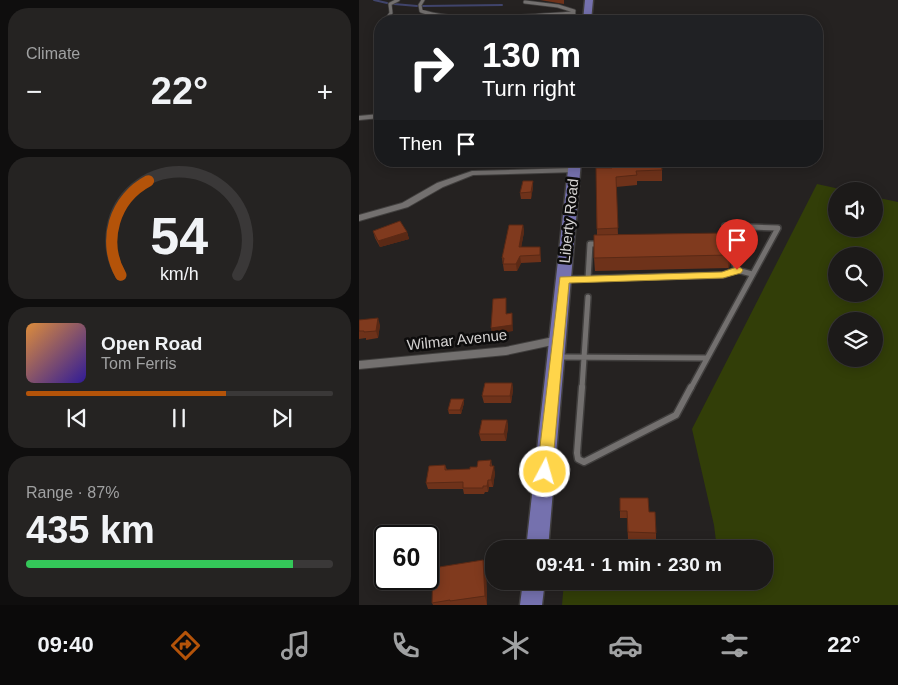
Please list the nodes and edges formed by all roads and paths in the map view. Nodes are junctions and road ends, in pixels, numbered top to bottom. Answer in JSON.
{"nodes":[{"id":1,"x":398,"y":0,"type":"edge"},
{"id":2,"x":423,"y":0,"type":"edge"},
{"id":3,"x":589,"y":0,"type":"edge"},
{"id":4,"x":525,"y":2,"type":"dead end"},
{"id":5,"x":530,"y":3,"type":"junction"},
{"id":6,"x":390,"y":15,"type":"edge"},
{"id":7,"x":454,"y":15,"type":"edge"},
{"id":8,"x":529,"y":15,"type":"joint"},
{"id":9,"x":588,"y":15,"type":"edge"},
{"id":10,"x":374,"y":117,"type":"edge"},
{"id":11,"x":359,"y":118,"type":"edge"},
{"id":12,"x":559,"y":167,"type":"edge"},
{"id":13,"x":574,"y":167,"type":"edge"},
{"id":14,"x":359,"y":218,"type":"edge"},
{"id":15,"x":717,"y":242,"type":"edge"},
{"id":16,"x":727,"y":242,"type":"junction"},
{"id":17,"x":606,"y":244,"type":"edge"},
{"id":18,"x":737,"y":270,"type":"junction"},
{"id":19,"x":752,"y":274,"type":"junction"},
{"id":20,"x":563,"y":279,"type":"junction"},
{"id":21,"x":587,"y":279,"type":"junction"},
{"id":22,"x":588,"y":297,"type":"dead end"},
{"id":23,"x":558,"y":340,"type":"junction"},
{"id":24,"x":556,"y":357,"type":"junction"},
{"id":25,"x":583,"y":358,"type":"junction"},
{"id":26,"x":706,"y":358,"type":"junction"},
{"id":27,"x":359,"y":365,"type":"edge"},
{"id":28,"x":538,"y":540,"type":"edge"},
{"id":29,"x":533,"y":590,"type":"edge"},
{"id":30,"x":531,"y":605,"type":"edge"}],
"edges":[{"from":1,"to":6,"type":"lane"},
{"from":2,"to":7,"type":"lane"},
{"from":3,"to":9,"type":"main road"},
{"from":4,"to":5,"type":"lane"},
{"from":5,"to":8,"type":"lane"},
{"from":5,"to":8,"type":"lane"},
{"from":10,"to":11,"type":"street"},
{"from":12,"to":14,"type":"street"},
{"from":13,"to":20,"type":"main road","name":"Liberty Road"},
{"from":15,"to":16,"type":"lane"},
{"from":16,"to":18,"type":"lane"},
{"from":16,"to":19,"type":"lane"},
{"from":17,"to":21,"type":"lane"},
{"from":18,"to":19,"type":"lane"},
{"from":18,"to":21,"type":"lane"},
{"from":19,"to":26,"type":"lane"},
{"from":20,"to":21,"type":"lane"},
{"from":20,"to":23,"type":"main road","name":"Liberty Road"},
{"from":22,"to":25,"type":"lane"},
{"from":23,"to":24,"type":"main road","name":"Liberty Road"},
{"from":23,"to":27,"type":"street","name":"Wilmar Avenue"},
{"from":24,"to":25,"type":"lane"},
{"from":24,"to":28,"type":"main road","name":"Liberty Road"},
{"from":25,"to":26,"type":"lane"},
{"from":25,"to":26,"type":"lane"},
{"from":29,"to":30,"type":"main road"}]}
